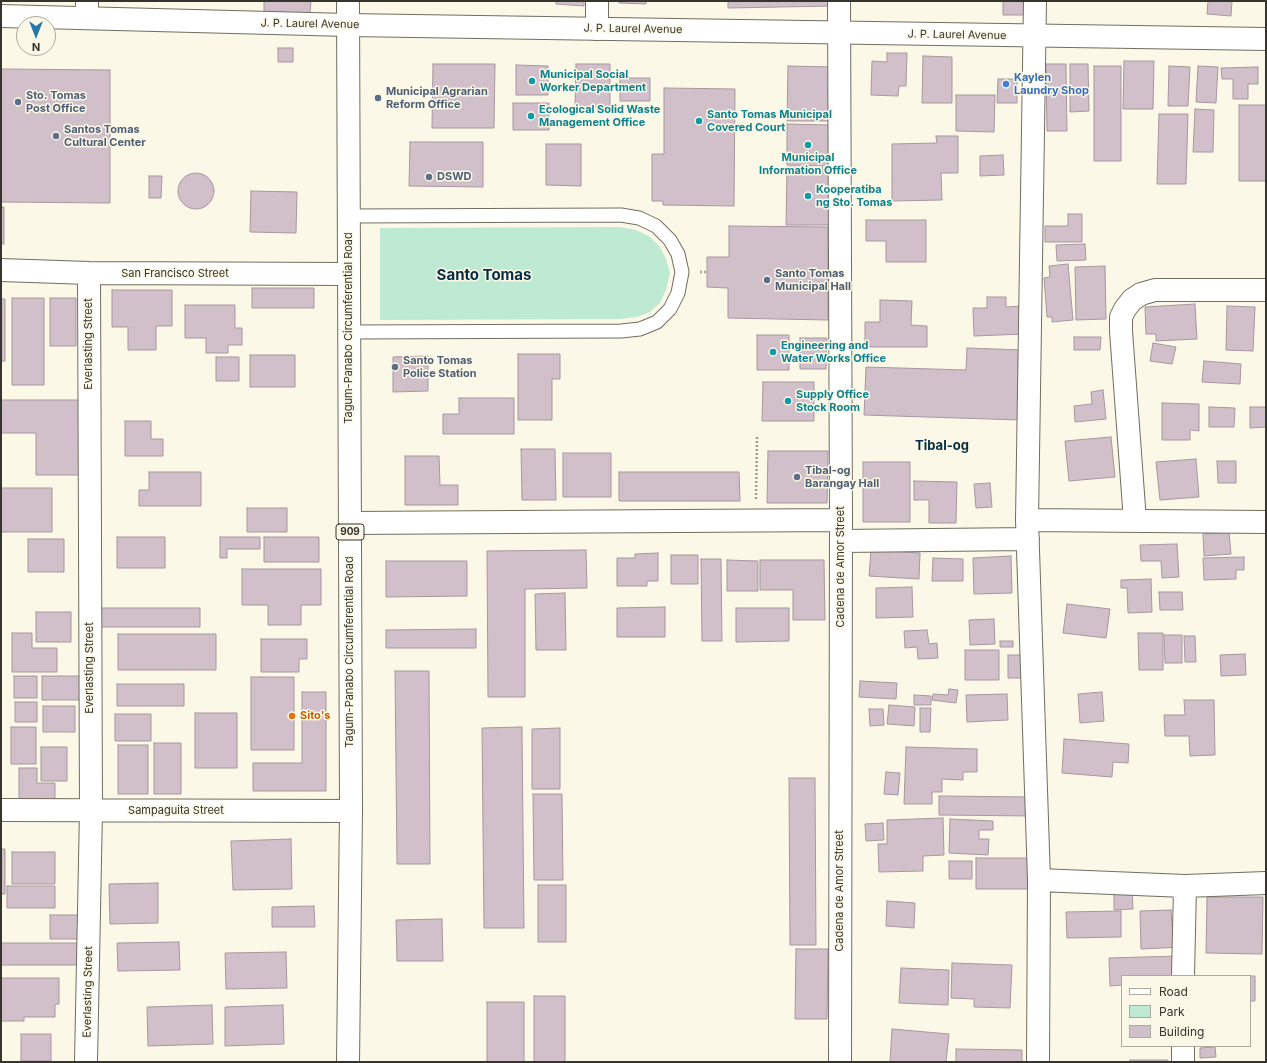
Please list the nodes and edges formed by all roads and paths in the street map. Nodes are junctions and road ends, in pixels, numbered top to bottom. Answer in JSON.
{"nodes":[{"id":1,"x":348,"y":1,"type":"edge"},
{"id":2,"x":597,"y":1,"type":"edge"},
{"id":3,"x":839,"y":1,"type":"edge"},
{"id":4,"x":1035,"y":1,"type":"edge"},
{"id":5,"x":87,"y":10,"type":"edge"},
{"id":6,"x":1,"y":16,"type":"edge"},
{"id":7,"x":348,"y":25,"type":"junction"},
{"id":8,"x":597,"y":29,"type":"junction"},
{"id":9,"x":839,"y":32,"type":"junction"},
{"id":10,"x":1034,"y":36,"type":"junction"},
{"id":11,"x":1266,"y":39,"type":"edge"},
{"id":12,"x":349,"y":216,"type":"junction"},
{"id":13,"x":1,"y":270,"type":"edge"},
{"id":14,"x":89,"y":273,"type":"junction"},
{"id":15,"x":349,"y":274,"type":"junction"},
{"id":16,"x":1266,"y":290,"type":"edge"},
{"id":17,"x":349,"y":332,"type":"junction"},
{"id":18,"x":757,"y":438,"type":"dead end"},
{"id":19,"x":756,"y":521,"type":"junction"},
{"id":20,"x":1135,"y":521,"type":"junction"},
{"id":21,"x":1266,"y":522,"type":"edge"},
{"id":22,"x":350,"y":523,"type":"junction"},
{"id":23,"x":1027,"y":530,"type":"junction"},
{"id":24,"x":841,"y":531,"type":"junction"},
{"id":25,"x":1,"y":810,"type":"edge"},
{"id":26,"x":91,"y":810,"type":"junction"},
{"id":27,"x":351,"y":811,"type":"junction"},
{"id":28,"x":1039,"y":880,"type":"junction"},
{"id":29,"x":1266,"y":883,"type":"edge"},
{"id":30,"x":1185,"y":886,"type":"junction"},
{"id":31,"x":1183,"y":975,"type":"edge"},
{"id":32,"x":1183,"y":1047,"type":"edge"},
{"id":33,"x":86,"y":1062,"type":"edge"},
{"id":34,"x":348,"y":1062,"type":"edge"},
{"id":35,"x":840,"y":1062,"type":"edge"},
{"id":36,"x":1038,"y":1062,"type":"edge"},
{"id":37,"x":1183,"y":1062,"type":"edge"}],
"edges":[{"from":1,"to":7,"type":"street","name":"Tagum-Panabo Circumferential Road","number":"909"},
{"from":2,"to":8,"type":"street"},
{"from":3,"to":9,"type":"street","name":"Cadena de Amor Street"},
{"from":4,"to":10,"type":"street"},
{"from":5,"to":6,"type":"street","name":"J. P. Laurel Avenue"},
{"from":5,"to":7,"type":"street","name":"J. P. Laurel Avenue"},
{"from":7,"to":8,"type":"street","name":"J. P. Laurel Avenue"},
{"from":7,"to":12,"type":"street","name":"Tagum-Panabo Circumferential Road","number":"909"},
{"from":8,"to":9,"type":"street","name":"J. P. Laurel Avenue"},
{"from":9,"to":10,"type":"street","name":"J. P. Laurel Avenue"},
{"from":9,"to":24,"type":"street","name":"Cadena de Amor Street"},
{"from":10,"to":11,"type":"street","name":"J. P. Laurel Avenue"},
{"from":10,"to":23,"type":"street"},
{"from":12,"to":15,"type":"street","name":"Tagum-Panabo Circumferential Road","number":"909"},
{"from":12,"to":17,"type":"lane"},
{"from":13,"to":14,"type":"street","name":"San Francisco Street"},
{"from":14,"to":15,"type":"street","name":"San Francisco Street"},
{"from":14,"to":26,"type":"street","name":"Everlasting Street"},
{"from":15,"to":17,"type":"street","name":"Tagum-Panabo Circumferential Road","number":"909"},
{"from":16,"to":20,"type":"street"},
{"from":17,"to":22,"type":"street","name":"Tagum-Panabo Circumferential Road","number":"909"},
{"from":18,"to":19,"type":"path"},
{"from":19,"to":22,"type":"street"},
{"from":19,"to":24,"type":"street"},
{"from":20,"to":21,"type":"street"},
{"from":20,"to":23,"type":"street"},
{"from":22,"to":27,"type":"street","name":"Tagum-Panabo Circumferential Road","number":"909"},
{"from":23,"to":24,"type":"street"},
{"from":23,"to":28,"type":"street"},
{"from":24,"to":35,"type":"street","name":"Cadena de Amor Street"},
{"from":25,"to":26,"type":"street","name":"Sampaguita Street"},
{"from":26,"to":27,"type":"street","name":"Sampaguita Street"},
{"from":26,"to":33,"type":"street","name":"Everlasting Street"},
{"from":27,"to":34,"type":"street","name":"Tagum-Panabo Circumferential Road","number":"909"},
{"from":28,"to":30,"type":"street"},
{"from":28,"to":36,"type":"street"},
{"from":29,"to":30,"type":"street"},
{"from":30,"to":31,"type":"street"},
{"from":32,"to":37,"type":"street"}]}
